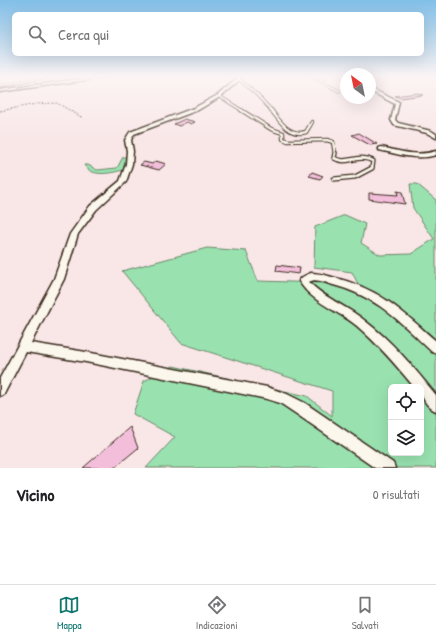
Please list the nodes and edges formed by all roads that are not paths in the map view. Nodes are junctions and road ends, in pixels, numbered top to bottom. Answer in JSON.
{"nodes":[{"id":1,"x":213,"y":99,"type":"edge"},
{"id":2,"x":223,"y":99,"type":"edge"},
{"id":3,"x":261,"y":99,"type":"edge"},
{"id":4,"x":389,"y":99,"type":"edge"},
{"id":5,"x":312,"y":122,"type":"dead end"},
{"id":6,"x":436,"y":136,"type":"edge"},
{"id":7,"x":381,"y":149,"type":"dead end"},
{"id":8,"x":436,"y":153,"type":"edge"},
{"id":9,"x":334,"y":179,"type":"dead end"},
{"id":10,"x":24,"y":347,"type":"junction"},
{"id":11,"x":436,"y":348,"type":"edge"},
{"id":12,"x":0,"y":390,"type":"edge"},
{"id":13,"x":436,"y":405,"type":"edge"},
{"id":14,"x":388,"y":468,"type":"edge"}],
"edges":[{"from":1,"to":10,"type":"street"},
{"from":2,"to":9,"type":"lane"},
{"from":3,"to":5,"type":"lane"},
{"from":4,"to":6,"type":"street"},
{"from":7,"to":8,"type":"street"},
{"from":10,"to":12,"type":"street"},
{"from":10,"to":14,"type":"street"},
{"from":11,"to":13,"type":"street"}]}
